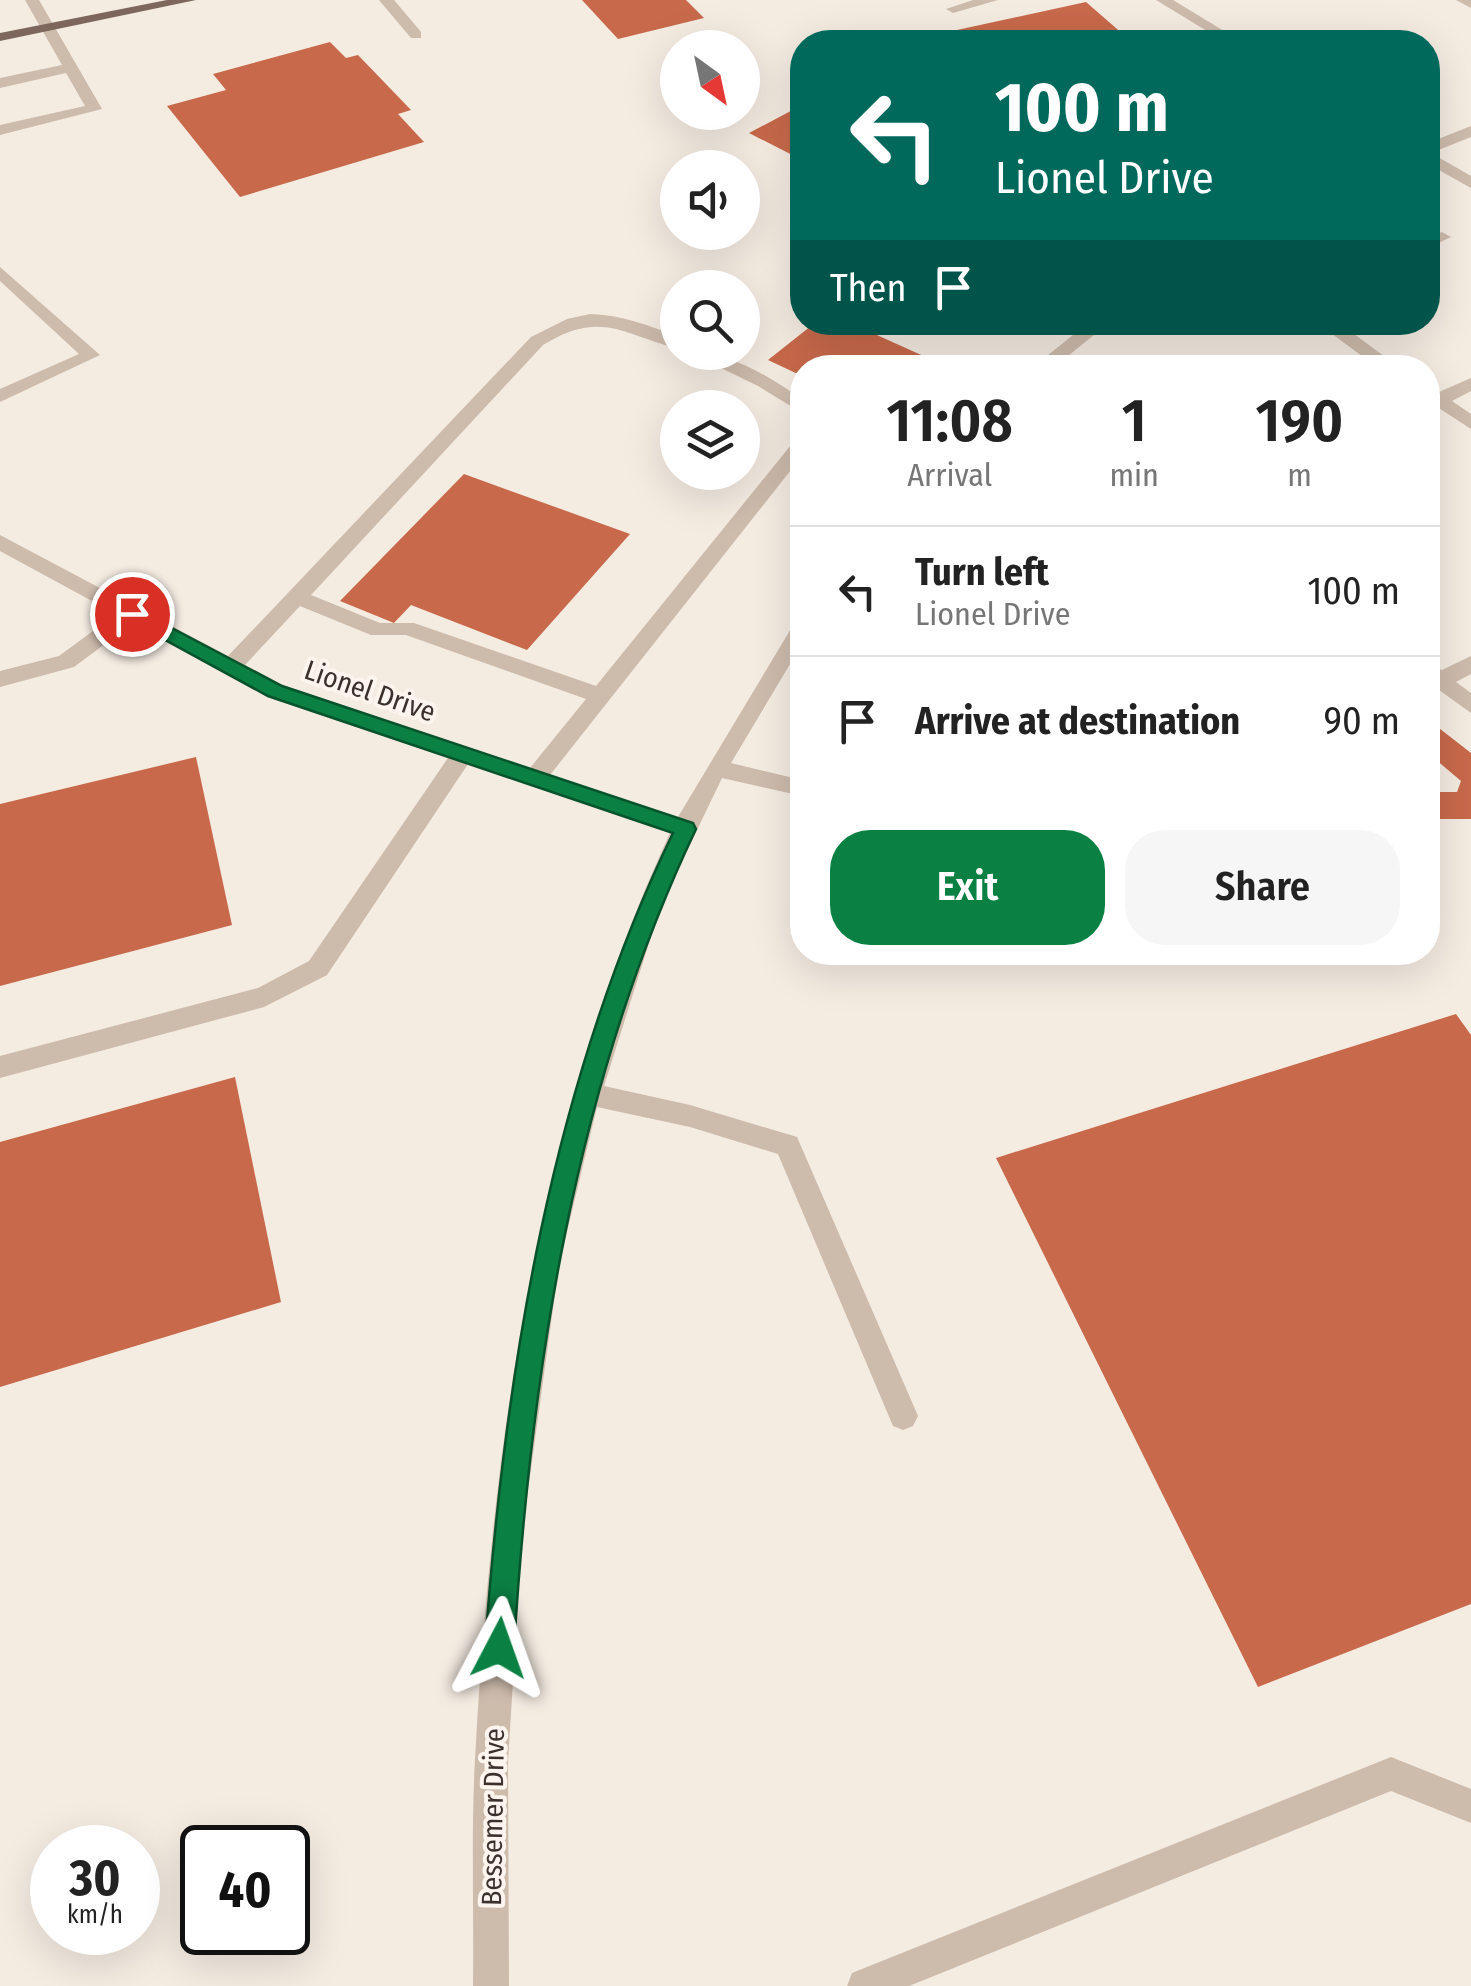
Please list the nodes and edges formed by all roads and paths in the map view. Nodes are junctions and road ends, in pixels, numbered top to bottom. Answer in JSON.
{"nodes":[{"id":1,"x":32,"y":0,"type":"edge"},
{"id":2,"x":189,"y":0,"type":"edge"},
{"id":3,"x":386,"y":0,"type":"edge"},
{"id":4,"x":991,"y":0,"type":"edge"},
{"id":5,"x":1164,"y":0,"type":"edge"},
{"id":6,"x":1463,"y":0,"type":"edge"},
{"id":7,"x":1471,"y":4,"type":"edge"},
{"id":8,"x":954,"y":10,"type":"dead end"},
{"id":9,"x":46,"y":28,"type":"junction"},
{"id":10,"x":1210,"y":30,"type":"edge"},
{"id":11,"x":416,"y":35,"type":"dead end"},
{"id":12,"x":0,"y":38,"type":"edge"},
{"id":13,"x":70,"y":68,"type":"junction"},
{"id":14,"x":0,"y":82,"type":"edge"},
{"id":15,"x":0,"y":130,"type":"edge"},
{"id":16,"x":1471,"y":131,"type":"edge"},
{"id":17,"x":1440,"y":143,"type":"edge"},
{"id":18,"x":1440,"y":164,"type":"edge"},
{"id":19,"x":1471,"y":183,"type":"edge"},
{"id":20,"x":0,"y":272,"type":"edge"},
{"id":21,"x":1084,"y":335,"type":"edge"},
{"id":22,"x":1344,"y":335,"type":"edge"},
{"id":23,"x":660,"y":338,"type":"edge"},
{"id":24,"x":1058,"y":355,"type":"edge"},
{"id":25,"x":1373,"y":355,"type":"edge"},
{"id":26,"x":738,"y":370,"type":"edge"},
{"id":27,"x":1471,"y":384,"type":"edge"},
{"id":28,"x":1440,"y":394,"type":"edge"},
{"id":29,"x":0,"y":396,"type":"edge"},
{"id":30,"x":790,"y":399,"type":"edge"},
{"id":31,"x":1440,"y":401,"type":"edge"},
{"id":32,"x":1471,"y":422,"type":"edge"},
{"id":33,"x":790,"y":459,"type":"edge"},
{"id":34,"x":0,"y":542,"type":"edge"},
{"id":35,"x":297,"y":597,"type":"junction"},
{"id":36,"x":132,"y":614,"type":"junction"},
{"id":37,"x":790,"y":647,"type":"edge"},
{"id":38,"x":1471,"y":664,"type":"edge"},
{"id":39,"x":231,"y":667,"type":"junction"},
{"id":40,"x":1440,"y":674,"type":"edge"},
{"id":41,"x":0,"y":678,"type":"edge"},
{"id":42,"x":1440,"y":681,"type":"edge"},
{"id":43,"x":600,"y":696,"type":"junction"},
{"id":44,"x":1471,"y":705,"type":"edge"},
{"id":45,"x":462,"y":754,"type":"junction"},
{"id":46,"x":716,"y":768,"type":"junction"},
{"id":47,"x":535,"y":778,"type":"junction"},
{"id":48,"x":790,"y":785,"type":"edge"},
{"id":49,"x":686,"y":829,"type":"junction"},
{"id":50,"x":0,"y":1068,"type":"edge"},
{"id":51,"x":588,"y":1094,"type":"junction"},
{"id":52,"x":903,"y":1416,"type":"dead end"},
{"id":53,"x":1471,"y":1806,"type":"edge"},
{"id":54,"x":491,"y":1986,"type":"edge"},
{"id":55,"x":865,"y":1986,"type":"edge"}],
"edges":[{"from":1,"to":9,"type":"street"},
{"from":2,"to":9,"type":"main road"},
{"from":3,"to":11,"type":"street"},
{"from":4,"to":8,"type":"street"},
{"from":5,"to":10,"type":"street"},
{"from":6,"to":7,"type":"street"},
{"from":9,"to":12,"type":"main road"},
{"from":9,"to":13,"type":"street"},
{"from":13,"to":14,"type":"street"},
{"from":13,"to":15,"type":"street"},
{"from":16,"to":17,"type":"street"},
{"from":18,"to":19,"type":"street"},
{"from":20,"to":29,"type":"street"},
{"from":21,"to":24,"type":"street"},
{"from":22,"to":25,"type":"street"},
{"from":23,"to":35,"type":"street"},
{"from":26,"to":30,"type":"street"},
{"from":27,"to":28,"type":"street"},
{"from":31,"to":32,"type":"street"},
{"from":33,"to":43,"type":"street"},
{"from":34,"to":36,"type":"street","name":"Lionel Drive"},
{"from":35,"to":39,"type":"street"},
{"from":35,"to":43,"type":"street"},
{"from":36,"to":39,"type":"street","name":"Lionel Drive"},
{"from":36,"to":41,"type":"street"},
{"from":37,"to":46,"type":"street","name":"Bessemer Drive"},
{"from":38,"to":40,"type":"street"},
{"from":39,"to":45,"type":"street","name":"Lionel Drive"},
{"from":42,"to":44,"type":"street"},
{"from":43,"to":47,"type":"street"},
{"from":45,"to":47,"type":"street","name":"Lionel Drive"},
{"from":45,"to":50,"type":"street"},
{"from":46,"to":48,"type":"street"},
{"from":46,"to":49,"type":"street","name":"Bessemer Drive"},
{"from":47,"to":49,"type":"street","name":"Lionel Drive"},
{"from":49,"to":51,"type":"street","name":"Bessemer Drive"},
{"from":51,"to":52,"type":"street"},
{"from":51,"to":54,"type":"street","name":"Bessemer Drive"},
{"from":53,"to":55,"type":"street"}]}
